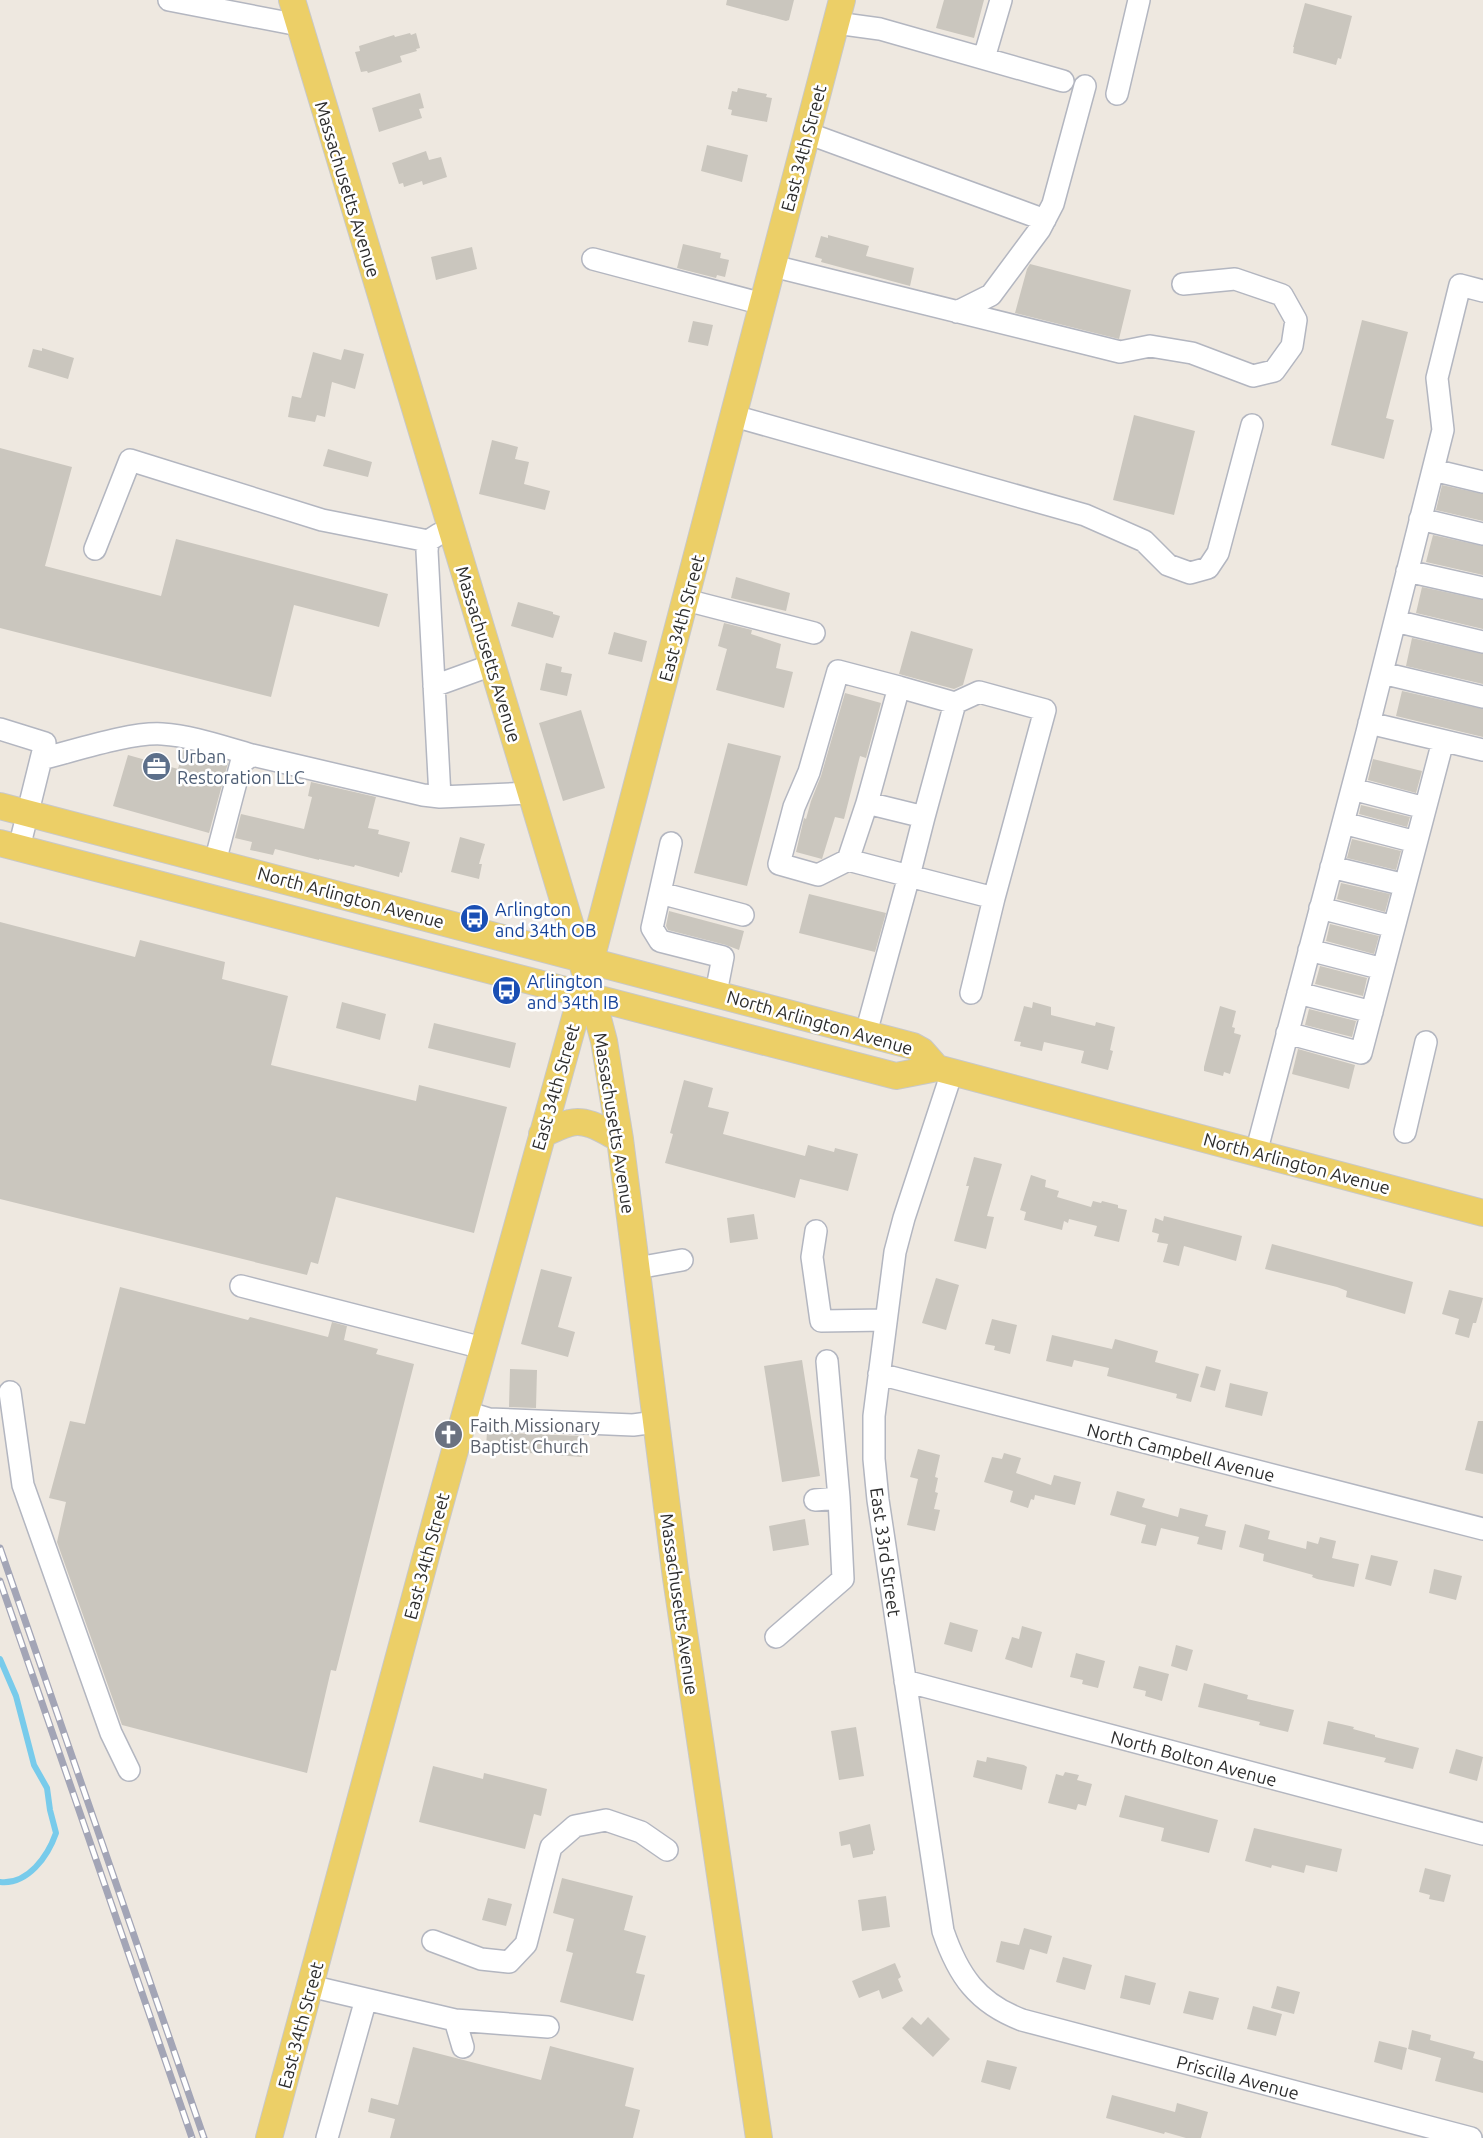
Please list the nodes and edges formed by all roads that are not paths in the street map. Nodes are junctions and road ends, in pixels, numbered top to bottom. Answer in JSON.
{"nodes":[{"id":1,"x":169,"y":0,"type":"edge"},
{"id":2,"x":292,"y":0,"type":"edge"},
{"id":3,"x":1001,"y":0,"type":"edge"},
{"id":4,"x":1139,"y":0,"type":"edge"},
{"id":5,"x":839,"y":12,"type":"edge"},
{"id":6,"x":299,"y":25,"type":"junction"},
{"id":7,"x":984,"y":58,"type":"junction"},
{"id":8,"x":1063,"y":81,"type":"dead end"},
{"id":9,"x":1085,"y":86,"type":"dead end"},
{"id":10,"x":1117,"y":94,"type":"dead end"},
{"id":11,"x":807,"y":133,"type":"junction"},
{"id":12,"x":1045,"y":220,"type":"junction"},
{"id":13,"x":593,"y":259,"type":"dead end"},
{"id":14,"x":772,"y":266,"type":"junction"},
{"id":15,"x":1183,"y":284,"type":"dead end"},
{"id":16,"x":1483,"y":291,"type":"edge"},
{"id":17,"x":762,"y":304,"type":"junction"},
{"id":18,"x":957,"y":312,"type":"junction"},
{"id":19,"x":734,"y":416,"type":"junction"},
{"id":20,"x":1252,"y":424,"type":"dead end"},
{"id":21,"x":1432,"y":470,"type":"junction"},
{"id":22,"x":1483,"y":482,"type":"edge"},
{"id":23,"x":1420,"y":519,"type":"junction"},
{"id":24,"x":452,"y":532,"type":"junction"},
{"id":25,"x":1483,"y":534,"type":"edge"},
{"id":26,"x":428,"y":541,"type":"junction"},
{"id":27,"x":95,"y":549,"type":"dead end"},
{"id":28,"x":1407,"y":570,"type":"junction"},
{"id":29,"x":1483,"y":588,"type":"edge"},
{"id":30,"x":686,"y":600,"type":"junction"},
{"id":31,"x":1395,"y":621,"type":"junction"},
{"id":32,"x":814,"y":633,"type":"dead end"},
{"id":33,"x":1483,"y":642,"type":"edge"},
{"id":34,"x":492,"y":665,"type":"junction"},
{"id":35,"x":1382,"y":673,"type":"junction"},
{"id":36,"x":434,"y":686,"type":"junction"},
{"id":37,"x":899,"y":687,"type":"junction"},
{"id":38,"x":1483,"y":697,"type":"edge"},
{"id":39,"x":955,"y":703,"type":"junction"},
{"id":40,"x":1369,"y":723,"type":"junction"},
{"id":41,"x":0,"y":729,"type":"edge"},
{"id":42,"x":1443,"y":741,"type":"junction"},
{"id":43,"x":1483,"y":750,"type":"edge"},
{"id":44,"x":252,"y":755,"type":"junction"},
{"id":45,"x":41,"y":759,"type":"junction"},
{"id":46,"x":1352,"y":789,"type":"junction"},
{"id":47,"x":531,"y":793,"type":"junction"},
{"id":48,"x":440,"y":797,"type":"junction"},
{"id":49,"x":867,"y":803,"type":"junction"},
{"id":50,"x":0,"y":806,"type":"edge"},
{"id":51,"x":1425,"y":808,"type":"junction"},
{"id":52,"x":27,"y":813,"type":"junction"},
{"id":53,"x":924,"y":817,"type":"junction"},
{"id":54,"x":1342,"y":823,"type":"junction"},
{"id":55,"x":1416,"y":842,"type":"junction"},
{"id":56,"x":671,"y":843,"type":"dead end"},
{"id":57,"x":10,"y":845,"type":"edge"},
{"id":58,"x":848,"y":860,"type":"junction"},
{"id":59,"x":215,"y":862,"type":"junction"},
{"id":60,"x":1331,"y":867,"type":"junction"},
{"id":61,"x":909,"y":876,"type":"junction"},
{"id":62,"x":1405,"y":885,"type":"junction"},
{"id":63,"x":660,"y":893,"type":"junction"},
{"id":64,"x":994,"y":898,"type":"junction"},
{"id":65,"x":1320,"y":908,"type":"junction"},
{"id":66,"x":743,"y":915,"type":"dead end"},
{"id":67,"x":1394,"y":927,"type":"junction"},
{"id":68,"x":1309,"y":950,"type":"junction"},
{"id":69,"x":1383,"y":969,"type":"junction"},
{"id":70,"x":586,"y":977,"type":"junction"},
{"id":71,"x":716,"y":993,"type":"junction"},
{"id":72,"x":971,"y":993,"type":"dead end"},
{"id":73,"x":1298,"y":993,"type":"junction"},
{"id":74,"x":1372,"y":1012,"type":"junction"},
{"id":75,"x":866,"y":1033,"type":"junction"},
{"id":76,"x":1287,"y":1033,"type":"junction"},
{"id":77,"x":1426,"y":1042,"type":"dead end"},
{"id":78,"x":944,"y":1070,"type":"junction"},
{"id":79,"x":1405,"y":1132,"type":"dead end"},
{"id":80,"x":543,"y":1134,"type":"junction"},
{"id":81,"x":620,"y":1139,"type":"junction"},
{"id":82,"x":1256,"y":1153,"type":"junction"},
{"id":83,"x":1483,"y":1213,"type":"edge"},
{"id":84,"x":816,"y":1231,"type":"dead end"},
{"id":85,"x":682,"y":1260,"type":"dead end"},
{"id":86,"x":637,"y":1268,"type":"junction"},
{"id":87,"x":241,"y":1286,"type":"dead end"},
{"id":88,"x":886,"y":1320,"type":"junction"},
{"id":89,"x":483,"y":1348,"type":"junction"},
{"id":90,"x":827,"y":1360,"type":"dead end"},
{"id":91,"x":879,"y":1374,"type":"junction"},
{"id":92,"x":10,"y":1392,"type":"dead end"},
{"id":93,"x":466,"y":1412,"type":"junction"},
{"id":94,"x":656,"y":1422,"type":"junction"},
{"id":95,"x":839,"y":1498,"type":"junction"},
{"id":96,"x":814,"y":1500,"type":"dead end"},
{"id":97,"x":1483,"y":1529,"type":"edge"},
{"id":98,"x":776,"y":1637,"type":"dead end"},
{"id":99,"x":905,"y":1681,"type":"junction"},
{"id":100,"x":129,"y":1770,"type":"dead end"},
{"id":101,"x":1483,"y":1834,"type":"edge"},
{"id":102,"x":667,"y":1850,"type":"dead end"},
{"id":103,"x":433,"y":1941,"type":"dead end"},
{"id":104,"x":310,"y":1986,"type":"junction"},
{"id":105,"x":366,"y":1999,"type":"junction"},
{"id":106,"x":1006,"y":2014,"type":"joint"},
{"id":107,"x":455,"y":2020,"type":"junction"},
{"id":108,"x":548,"y":2027,"type":"dead end"},
{"id":109,"x":463,"y":2047,"type":"dead end"},
{"id":110,"x":270,"y":2138,"type":"edge"},
{"id":111,"x":327,"y":2138,"type":"edge"},
{"id":112,"x":759,"y":2138,"type":"edge"},
{"id":113,"x":1471,"y":2138,"type":"edge"}],
"edges":[{"from":1,"to":6,"type":"street"},
{"from":2,"to":6,"type":"main road","name":"Massachusetts Avenue"},
{"from":3,"to":7,"type":"street"},
{"from":4,"to":10,"type":"street"},
{"from":5,"to":7,"type":"street"},
{"from":5,"to":11,"type":"main road","name":"East 34th Street"},
{"from":6,"to":24,"type":"main road","name":"Massachusetts Avenue"},
{"from":7,"to":8,"type":"street"},
{"from":9,"to":12,"type":"street"},
{"from":11,"to":12,"type":"street"},
{"from":11,"to":14,"type":"main road","name":"East 34th Street"},
{"from":12,"to":18,"type":"street"},
{"from":13,"to":17,"type":"street"},
{"from":14,"to":17,"type":"main road","name":"East 34th Street"},
{"from":14,"to":18,"type":"street"},
{"from":15,"to":18,"type":"street"},
{"from":16,"to":21,"type":"street"},
{"from":17,"to":19,"type":"main road","name":"East 34th Street"},
{"from":19,"to":20,"type":"street"},
{"from":19,"to":30,"type":"main road","name":"East 34th Street"},
{"from":21,"to":22,"type":"street"},
{"from":21,"to":23,"type":"street"},
{"from":23,"to":25,"type":"street"},
{"from":23,"to":28,"type":"street"},
{"from":24,"to":26,"type":"street"},
{"from":24,"to":34,"type":"main road","name":"Massachusetts Avenue"},
{"from":26,"to":27,"type":"street"},
{"from":26,"to":36,"type":"street"},
{"from":28,"to":29,"type":"street"},
{"from":28,"to":31,"type":"street"},
{"from":30,"to":32,"type":"street"},
{"from":30,"to":70,"type":"main road","name":"East 34th Street"},
{"from":31,"to":33,"type":"street"},
{"from":31,"to":35,"type":"street"},
{"from":34,"to":36,"type":"street"},
{"from":34,"to":47,"type":"main road","name":"Massachusetts Avenue"},
{"from":35,"to":38,"type":"street"},
{"from":35,"to":40,"type":"street"},
{"from":36,"to":48,"type":"street"},
{"from":37,"to":39,"type":"street"},
{"from":37,"to":49,"type":"street"},
{"from":37,"to":58,"type":"street"},
{"from":39,"to":53,"type":"street"},
{"from":39,"to":64,"type":"street"},
{"from":40,"to":42,"type":"street"},
{"from":40,"to":46,"type":"street"},
{"from":41,"to":45,"type":"street"},
{"from":42,"to":43,"type":"street"},
{"from":42,"to":51,"type":"street"},
{"from":44,"to":45,"type":"street"},
{"from":44,"to":48,"type":"street"},
{"from":44,"to":59,"type":"street"},
{"from":45,"to":52,"type":"street"},
{"from":46,"to":51,"type":"street"},
{"from":46,"to":54,"type":"street"},
{"from":47,"to":48,"type":"street"},
{"from":47,"to":70,"type":"main road","name":"Massachusetts Avenue"},
{"from":49,"to":53,"type":"street"},
{"from":49,"to":58,"type":"street"},
{"from":50,"to":52,"type":"main road","name":"North Arlington Avenue"},
{"from":51,"to":55,"type":"street"},
{"from":52,"to":57,"type":"street"},
{"from":52,"to":59,"type":"main road","name":"North Arlington Avenue"},
{"from":53,"to":61,"type":"street"},
{"from":54,"to":55,"type":"street"},
{"from":54,"to":60,"type":"street"},
{"from":55,"to":62,"type":"street"},
{"from":56,"to":63,"type":"street"},
{"from":57,"to":70,"type":"main road","name":"North Arlington Avenue"},
{"from":58,"to":61,"type":"street"},
{"from":59,"to":70,"type":"main road","name":"North Arlington Avenue"},
{"from":60,"to":62,"type":"street"},
{"from":60,"to":65,"type":"street"},
{"from":61,"to":64,"type":"street"},
{"from":61,"to":75,"type":"street"},
{"from":62,"to":67,"type":"street"},
{"from":63,"to":66,"type":"street"},
{"from":63,"to":71,"type":"street"},
{"from":64,"to":72,"type":"street"},
{"from":65,"to":67,"type":"street"},
{"from":65,"to":68,"type":"street"},
{"from":67,"to":69,"type":"street"},
{"from":68,"to":69,"type":"street"},
{"from":68,"to":73,"type":"street"},
{"from":69,"to":74,"type":"street"},
{"from":70,"to":71,"type":"main road","name":"North Arlington Avenue"},
{"from":70,"to":78,"type":"main road","name":"North Arlington Avenue"},
{"from":70,"to":80,"type":"main road","name":"East 34th Street"},
{"from":70,"to":81,"type":"main road","name":"Massachusetts Avenue"},
{"from":71,"to":75,"type":"main road","name":"North Arlington Avenue"},
{"from":73,"to":74,"type":"street"},
{"from":73,"to":76,"type":"street"},
{"from":74,"to":76,"type":"street"},
{"from":75,"to":78,"type":"main road","name":"North Arlington Avenue"},
{"from":76,"to":82,"type":"street"},
{"from":77,"to":79,"type":"street"},
{"from":78,"to":82,"type":"main road","name":"North Arlington Avenue"},
{"from":78,"to":88,"type":"street","name":"East 33rd Street"},
{"from":80,"to":81,"type":"main road"},
{"from":80,"to":89,"type":"main road","name":"East 34th Street"},
{"from":81,"to":86,"type":"main road","name":"Massachusetts Avenue"},
{"from":82,"to":83,"type":"main road","name":"North Arlington Avenue"},
{"from":84,"to":88,"type":"street"},
{"from":85,"to":86,"type":"street"},
{"from":86,"to":94,"type":"main road","name":"Massachusetts Avenue"},
{"from":87,"to":89,"type":"street"},
{"from":88,"to":91,"type":"street","name":"East 33rd Street"},
{"from":89,"to":93,"type":"main road","name":"East 34th Street"},
{"from":90,"to":95,"type":"street"},
{"from":91,"to":97,"type":"street","name":"North Campbell Avenue"},
{"from":91,"to":99,"type":"street","name":"East 33rd Street"},
{"from":92,"to":100,"type":"street"},
{"from":93,"to":94,"type":"street"},
{"from":93,"to":104,"type":"main road","name":"East 34th Street"},
{"from":94,"to":112,"type":"main road","name":"Massachusetts Avenue"},
{"from":95,"to":96,"type":"street"},
{"from":95,"to":98,"type":"street"},
{"from":99,"to":101,"type":"street","name":"North Bolton Avenue"},
{"from":99,"to":106,"type":"street","name":"East 33rd Street"},
{"from":102,"to":103,"type":"street"},
{"from":104,"to":105,"type":"street"},
{"from":104,"to":110,"type":"main road","name":"East 34th Street"},
{"from":105,"to":107,"type":"street"},
{"from":105,"to":111,"type":"street"},
{"from":106,"to":113,"type":"street","name":"Priscilla Avenue"},
{"from":107,"to":108,"type":"street"},
{"from":107,"to":109,"type":"street"}]}
